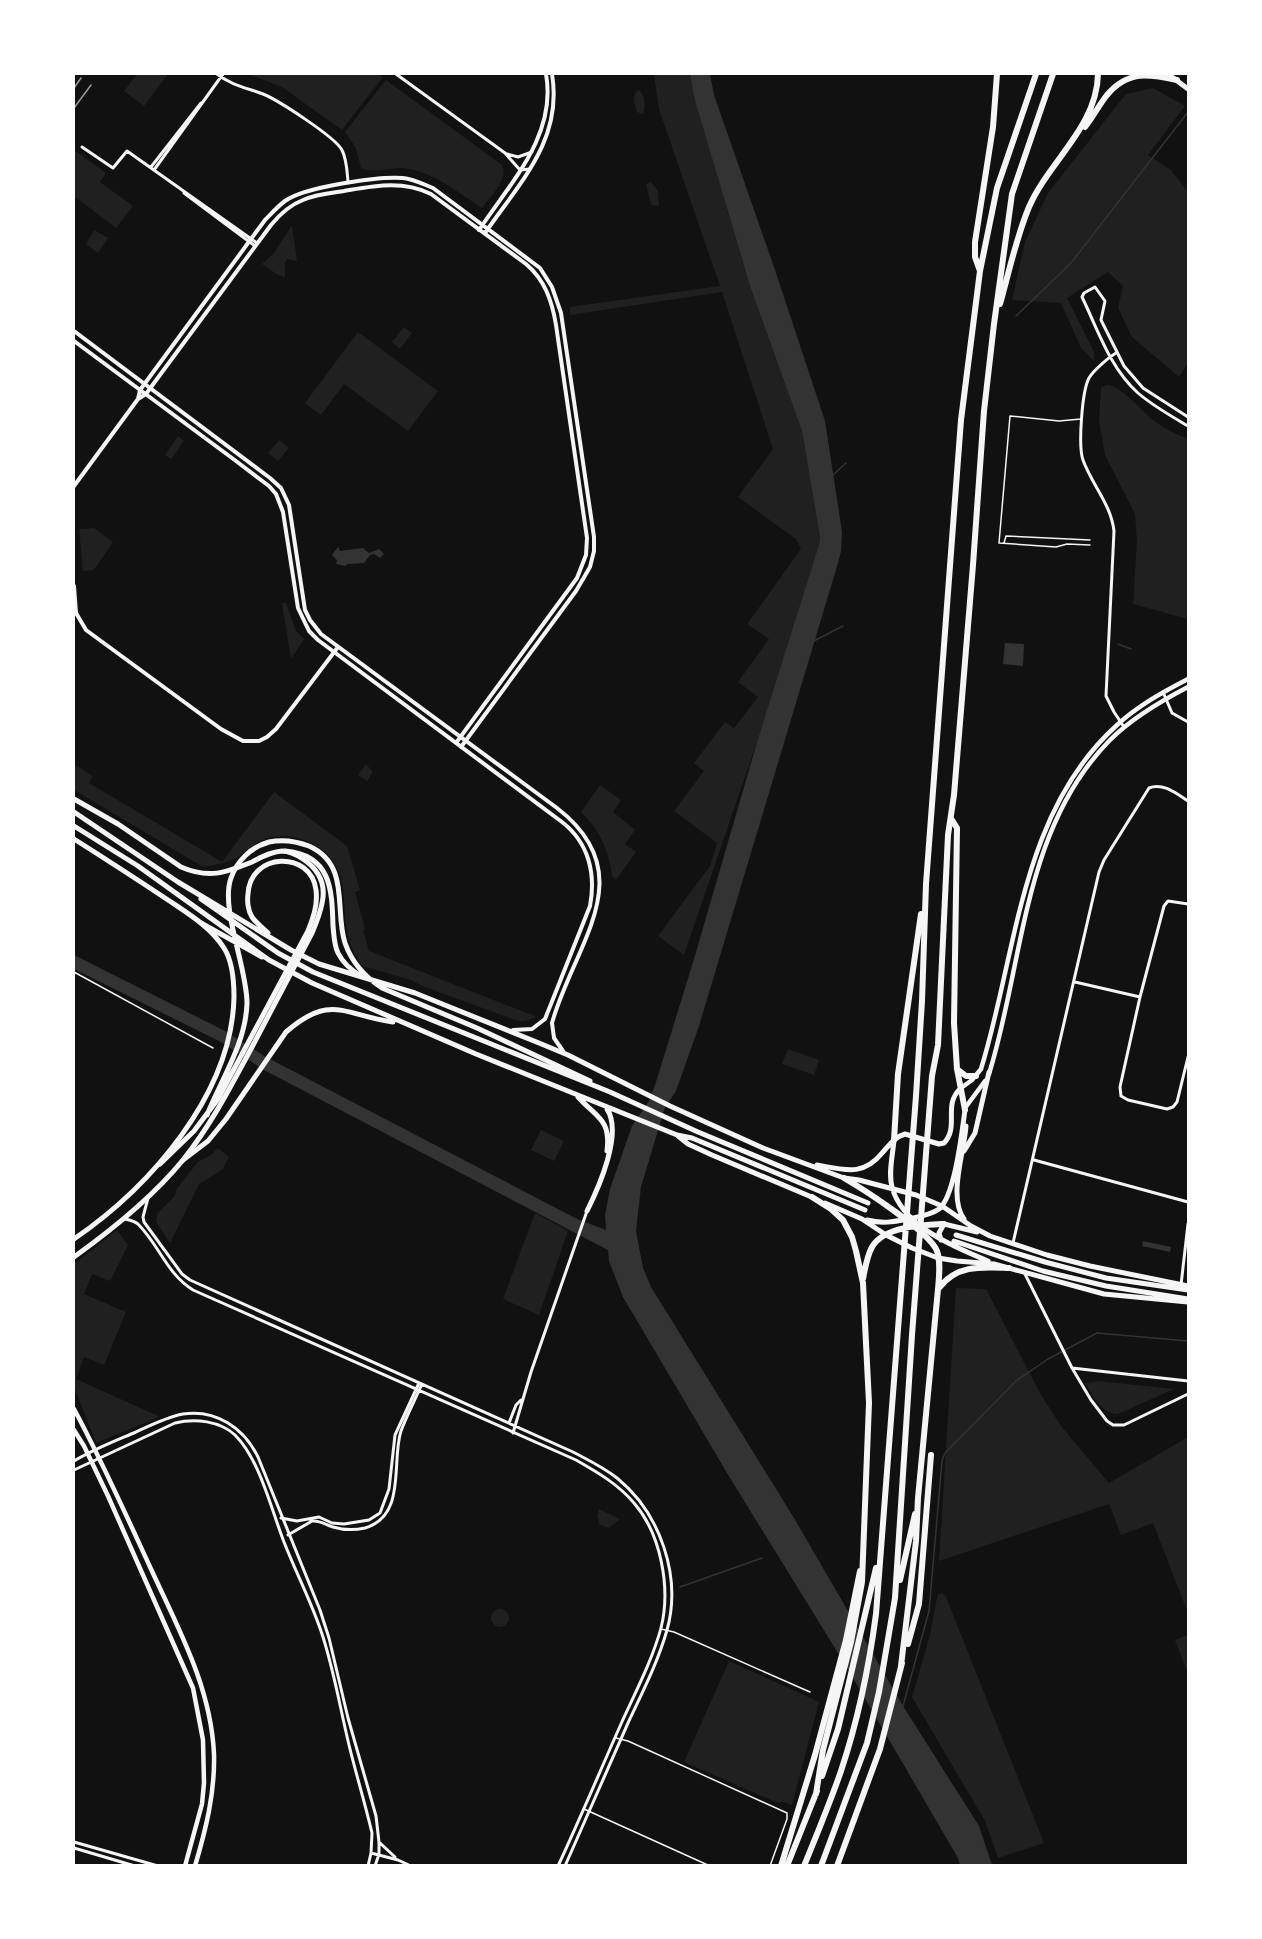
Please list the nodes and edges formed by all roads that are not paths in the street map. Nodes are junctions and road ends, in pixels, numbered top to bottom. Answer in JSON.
{"nodes":[{"id":1,"x":220,"y":74,"type":"edge"},
{"id":2,"x":396,"y":74,"type":"edge"},
{"id":3,"x":546,"y":74,"type":"edge"},
{"id":4,"x":552,"y":74,"type":"edge"},
{"id":5,"x":997,"y":74,"type":"edge"},
{"id":6,"x":1036,"y":74,"type":"edge"},
{"id":7,"x":1053,"y":74,"type":"edge"},
{"id":8,"x":1098,"y":74,"type":"edge"},
{"id":9,"x":1168,"y":74,"type":"edge"},
{"id":10,"x":1177,"y":80,"type":"junction"},
{"id":11,"x":1188,"y":89,"type":"edge"},
{"id":12,"x":1072,"y":141,"type":"junction"},
{"id":13,"x":82,"y":147,"type":"dead end"},
{"id":14,"x":532,"y":152,"type":"junction"},
{"id":15,"x":505,"y":153,"type":"junction"},
{"id":16,"x":153,"y":169,"type":"junction"},
{"id":17,"x":530,"y":169,"type":"junction"},
{"id":18,"x":520,"y":170,"type":"junction"},
{"id":19,"x":348,"y":183,"type":"junction"},
{"id":20,"x":483,"y":224,"type":"junction"},
{"id":21,"x":488,"y":228,"type":"junction"},
{"id":22,"x":479,"y":230,"type":"junction"},
{"id":23,"x":484,"y":233,"type":"junction"},
{"id":24,"x":250,"y":240,"type":"junction"},
{"id":25,"x":256,"y":245,"type":"junction"},
{"id":26,"x":980,"y":271,"type":"junction"},
{"id":27,"x":994,"y":324,"type":"junction"},
{"id":28,"x":74,"y":331,"type":"edge"},
{"id":29,"x":74,"y":341,"type":"edge"},
{"id":30,"x":1116,"y":353,"type":"junction"},
{"id":31,"x":1110,"y":357,"type":"junction"},
{"id":32,"x":145,"y":384,"type":"junction"},
{"id":33,"x":150,"y":387,"type":"junction"},
{"id":34,"x":140,"y":390,"type":"junction"},
{"id":35,"x":146,"y":394,"type":"junction"},
{"id":36,"x":138,"y":399,"type":"junction"},
{"id":37,"x":1188,"y":417,"type":"edge"},
{"id":38,"x":1082,"y":419,"type":"junction"},
{"id":39,"x":1188,"y":426,"type":"edge"},
{"id":40,"x":74,"y":486,"type":"edge"},
{"id":41,"x":1090,"y":540,"type":"dead end"},
{"id":42,"x":1004,"y":544,"type":"junction"},
{"id":43,"x":1090,"y":545,"type":"dead end"},
{"id":44,"x":74,"y":586,"type":"edge"},
{"id":45,"x":338,"y":647,"type":"junction"},
{"id":46,"x":334,"y":652,"type":"junction"},
{"id":47,"x":1188,"y":679,"type":"edge"},
{"id":48,"x":1188,"y":687,"type":"edge"},
{"id":49,"x":1163,"y":692,"type":"junction"},
{"id":50,"x":1166,"y":699,"type":"junction"},
{"id":51,"x":1120,"y":722,"type":"junction"},
{"id":52,"x":1188,"y":722,"type":"edge"},
{"id":53,"x":1124,"y":728,"type":"junction"},
{"id":54,"x":460,"y":737,"type":"junction"},
{"id":55,"x":465,"y":741,"type":"junction"},
{"id":56,"x":456,"y":743,"type":"junction"},
{"id":57,"x":461,"y":747,"type":"junction"},
{"id":58,"x":74,"y":799,"type":"edge"},
{"id":59,"x":1188,"y":801,"type":"edge"},
{"id":60,"x":74,"y":812,"type":"edge"},
{"id":61,"x":951,"y":819,"type":"junction"},
{"id":62,"x":74,"y":826,"type":"edge"},
{"id":63,"x":74,"y":838,"type":"edge"},
{"id":64,"x":285,"y":851,"type":"junction"},
{"id":65,"x":178,"y":882,"type":"junction"},
{"id":66,"x":926,"y":884,"type":"junction"},
{"id":67,"x":1188,"y":904,"type":"edge"},
{"id":68,"x":201,"y":922,"type":"junction"},
{"id":69,"x":310,"y":932,"type":"junction"},
{"id":70,"x":276,"y":941,"type":"junction"},
{"id":71,"x":269,"y":960,"type":"junction"},
{"id":72,"x":74,"y":972,"type":"edge"},
{"id":73,"x":367,"y":980,"type":"junction"},
{"id":74,"x":1075,"y":982,"type":"junction"},
{"id":75,"x":1140,"y":997,"type":"junction"},
{"id":76,"x":400,"y":1023,"type":"junction"},
{"id":77,"x":509,"y":1031,"type":"junction"},
{"id":78,"x":213,"y":1048,"type":"dead end"},
{"id":79,"x":568,"y":1055,"type":"junction"},
{"id":80,"x":1188,"y":1057,"type":"edge"},
{"id":81,"x":241,"y":1063,"type":"junction"},
{"id":82,"x":957,"y":1069,"type":"junction"},
{"id":83,"x":989,"y":1072,"type":"junction"},
{"id":84,"x":976,"y":1076,"type":"junction"},
{"id":85,"x":961,"y":1088,"type":"junction"},
{"id":86,"x":610,"y":1092,"type":"junction"},
{"id":87,"x":578,"y":1096,"type":"junction"},
{"id":88,"x":606,"y":1108,"type":"junction"},
{"id":89,"x":964,"y":1110,"type":"junction"},
{"id":90,"x":207,"y":1114,"type":"junction"},
{"id":91,"x":677,"y":1135,"type":"junction"},
{"id":92,"x":894,"y":1140,"type":"junction"},
{"id":93,"x":963,"y":1153,"type":"junction"},
{"id":94,"x":183,"y":1160,"type":"junction"},
{"id":95,"x":1034,"y":1160,"type":"junction"},
{"id":96,"x":160,"y":1164,"type":"junction"},
{"id":97,"x":605,"y":1164,"type":"junction"},
{"id":98,"x":807,"y":1164,"type":"junction"},
{"id":99,"x":844,"y":1178,"type":"junction"},
{"id":100,"x":892,"y":1188,"type":"junction"},
{"id":101,"x":149,"y":1196,"type":"junction"},
{"id":102,"x":812,"y":1197,"type":"junction"},
{"id":103,"x":1188,"y":1202,"type":"edge"},
{"id":104,"x":868,"y":1203,"type":"dead end"},
{"id":105,"x":942,"y":1206,"type":"junction"},
{"id":106,"x":865,"y":1210,"type":"dead end"},
{"id":107,"x":586,"y":1213,"type":"joint"},
{"id":108,"x":912,"y":1218,"type":"junction"},
{"id":109,"x":124,"y":1219,"type":"junction"},
{"id":110,"x":862,"y":1219,"type":"junction"},
{"id":111,"x":904,"y":1220,"type":"junction"},
{"id":112,"x":944,"y":1224,"type":"junction"},
{"id":113,"x":1188,"y":1224,"type":"edge"},
{"id":114,"x":918,"y":1227,"type":"junction"},
{"id":115,"x":971,"y":1227,"type":"junction"},
{"id":116,"x":886,"y":1235,"type":"junction"},
{"id":117,"x":990,"y":1236,"type":"junction"},
{"id":118,"x":74,"y":1239,"type":"edge"},
{"id":119,"x":941,"y":1240,"type":"junction"},
{"id":120,"x":1013,"y":1244,"type":"junction"},
{"id":121,"x":74,"y":1257,"type":"edge"},
{"id":122,"x":938,"y":1258,"type":"junction"},
{"id":123,"x":994,"y":1264,"type":"junction"},
{"id":124,"x":1009,"y":1269,"type":"junction"},
{"id":125,"x":1024,"y":1273,"type":"junction"},
{"id":126,"x":862,"y":1282,"type":"junction"},
{"id":127,"x":1181,"y":1285,"type":"junction"},
{"id":128,"x":1188,"y":1288,"type":"edge"},
{"id":129,"x":938,"y":1289,"type":"junction"},
{"id":130,"x":1188,"y":1300,"type":"edge"},
{"id":131,"x":1072,"y":1368,"type":"junction"},
{"id":132,"x":1188,"y":1381,"type":"edge"},
{"id":133,"x":420,"y":1384,"type":"junction"},
{"id":134,"x":418,"y":1389,"type":"junction"},
{"id":135,"x":1188,"y":1394,"type":"edge"},
{"id":136,"x":522,"y":1398,"type":"junction"},
{"id":137,"x":74,"y":1410,"type":"edge"},
{"id":138,"x":74,"y":1419,"type":"edge"},
{"id":139,"x":509,"y":1423,"type":"junction"},
{"id":140,"x":515,"y":1426,"type":"junction"},
{"id":141,"x":74,"y":1430,"type":"edge"},
{"id":142,"x":507,"y":1430,"type":"junction"},
{"id":143,"x":513,"y":1432,"type":"junction"},
{"id":144,"x":96,"y":1449,"type":"junction"},
{"id":145,"x":87,"y":1453,"type":"junction"},
{"id":146,"x":931,"y":1455,"type":"dead end"},
{"id":147,"x":100,"y":1458,"type":"junction"},
{"id":148,"x":74,"y":1461,"type":"edge"},
{"id":149,"x":91,"y":1461,"type":"junction"},
{"id":150,"x":74,"y":1470,"type":"edge"},
{"id":151,"x":918,"y":1498,"type":"junction"},
{"id":152,"x":281,"y":1518,"type":"junction"},
{"id":153,"x":288,"y":1535,"type":"junction"},
{"id":154,"x":881,"y":1543,"type":"junction"},
{"id":155,"x":895,"y":1598,"type":"junction"},
{"id":156,"x":660,"y":1629,"type":"junction"},
{"id":157,"x":667,"y":1630,"type":"junction"},
{"id":158,"x":901,"y":1666,"type":"junction"},
{"id":159,"x":810,"y":1692,"type":"dead end"},
{"id":160,"x":826,"y":1725,"type":"junction"},
{"id":161,"x":615,"y":1738,"type":"junction"},
{"id":162,"x":621,"y":1739,"type":"junction"},
{"id":163,"x":816,"y":1794,"type":"junction"},
{"id":164,"x":584,"y":1809,"type":"junction"},
{"id":165,"x":589,"y":1811,"type":"junction"},
{"id":166,"x":74,"y":1842,"type":"edge"},
{"id":167,"x":379,"y":1842,"type":"junction"},
{"id":168,"x":74,"y":1848,"type":"edge"},
{"id":169,"x":371,"y":1853,"type":"junction"},
{"id":170,"x":379,"y":1854,"type":"junction"},
{"id":171,"x":398,"y":1860,"type":"junction"},
{"id":172,"x":561,"y":1865,"type":"edge"},
{"id":173,"x":135,"y":1866,"type":"edge"},
{"id":174,"x":158,"y":1866,"type":"edge"},
{"id":175,"x":185,"y":1866,"type":"edge"},
{"id":176,"x":195,"y":1866,"type":"edge"},
{"id":177,"x":368,"y":1866,"type":"edge"},
{"id":178,"x":375,"y":1866,"type":"edge"},
{"id":179,"x":386,"y":1866,"type":"edge"},
{"id":180,"x":396,"y":1866,"type":"edge"},
{"id":181,"x":411,"y":1866,"type":"edge"},
{"id":182,"x":710,"y":1866,"type":"edge"},
{"id":183,"x":770,"y":1866,"type":"edge"},
{"id":184,"x":782,"y":1866,"type":"edge"},
{"id":185,"x":787,"y":1866,"type":"edge"},
{"id":186,"x":804,"y":1866,"type":"edge"},
{"id":187,"x":820,"y":1866,"type":"edge"},
{"id":188,"x":837,"y":1866,"type":"edge"}],
"edges":[{"from":1,"to":16,"type":"street"},
{"from":1,"to":19,"type":"street"},
{"from":2,"to":15,"type":"street"},
{"from":3,"to":14,"type":"street"},
{"from":4,"to":17,"type":"street"},
{"from":5,"to":26,"type":"highway"},
{"from":6,"to":26,"type":"highway"},
{"from":7,"to":27,"type":"highway"},
{"from":8,"to":12,"type":"highway"},
{"from":9,"to":10,"type":"main road"},
{"from":10,"to":11,"type":"main road"},
{"from":10,"to":12,"type":"highway"},
{"from":12,"to":27,"type":"highway"},
{"from":13,"to":16,"type":"street"},
{"from":14,"to":15,"type":"street"},
{"from":14,"to":18,"type":"street"},
{"from":15,"to":18,"type":"street"},
{"from":16,"to":24,"type":"street"},
{"from":17,"to":18,"type":"street"},
{"from":17,"to":21,"type":"street"},
{"from":18,"to":20,"type":"street"},
{"from":19,"to":20,"type":"street"},
{"from":19,"to":24,"type":"street"},
{"from":20,"to":21,"type":"street"},
{"from":20,"to":22,"type":"street"},
{"from":21,"to":23,"type":"street"},
{"from":21,"to":55,"type":"street"},
{"from":22,"to":23,"type":"street"},
{"from":22,"to":25,"type":"street"},
{"from":23,"to":54,"type":"street"},
{"from":24,"to":25,"type":"street"},
{"from":24,"to":32,"type":"street"},
{"from":25,"to":33,"type":"street"},
{"from":26,"to":66,"type":"highway"},
{"from":27,"to":61,"type":"highway"},
{"from":28,"to":32,"type":"street"},
{"from":29,"to":34,"type":"street"},
{"from":30,"to":31,"type":"street"},
{"from":30,"to":31,"type":"street"},
{"from":30,"to":37,"type":"street"},
{"from":31,"to":38,"type":"street"},
{"from":31,"to":39,"type":"street"},
{"from":32,"to":33,"type":"street"},
{"from":32,"to":34,"type":"street"},
{"from":33,"to":35,"type":"street"},
{"from":33,"to":45,"type":"street"},
{"from":34,"to":35,"type":"street"},
{"from":34,"to":36,"type":"street"},
{"from":35,"to":36,"type":"street"},
{"from":35,"to":46,"type":"street"},
{"from":36,"to":40,"type":"street"},
{"from":38,"to":42,"type":"lane"},
{"from":38,"to":51,"type":"street"},
{"from":41,"to":42,"type":"lane"},
{"from":42,"to":43,"type":"lane"},
{"from":44,"to":46,"type":"street"},
{"from":45,"to":46,"type":"street"},
{"from":45,"to":54,"type":"street"},
{"from":46,"to":56,"type":"street"},
{"from":47,"to":49,"type":"main road"},
{"from":48,"to":50,"type":"main road"},
{"from":49,"to":50,"type":"street"},
{"from":49,"to":51,"type":"main road"},
{"from":50,"to":52,"type":"street"},
{"from":50,"to":53,"type":"main road"},
{"from":51,"to":53,"type":"street"},
{"from":51,"to":84,"type":"main road"},
{"from":53,"to":83,"type":"main road"},
{"from":54,"to":55,"type":"street"},
{"from":54,"to":56,"type":"street"},
{"from":55,"to":57,"type":"street"},
{"from":55,"to":79,"type":"street"},
{"from":56,"to":57,"type":"street"},
{"from":57,"to":77,"type":"street"},
{"from":58,"to":64,"type":"main road"},
{"from":59,"to":74,"type":"street"},
{"from":60,"to":65,"type":"main road"},
{"from":61,"to":82,"type":"highway"},
{"from":61,"to":155,"type":"highway"},
{"from":62,"to":71,"type":"main road"},
{"from":63,"to":68,"type":"main road"},
{"from":64,"to":69,"type":"main road"},
{"from":64,"to":73,"type":"main road"},
{"from":65,"to":70,"type":"main road"},
{"from":65,"to":86,"type":"main road"},
{"from":66,"to":92,"type":"highway"},
{"from":66,"to":154,"type":"highway"},
{"from":67,"to":75,"type":"street"},
{"from":68,"to":71,"type":"main road"},
{"from":68,"to":96,"type":"main road"},
{"from":69,"to":70,"type":"main road"},
{"from":69,"to":81,"type":"main road"},
{"from":70,"to":73,"type":"main road"},
{"from":71,"to":76,"type":"main road"},
{"from":72,"to":78,"type":"lane"},
{"from":73,"to":77,"type":"main road"},
{"from":74,"to":75,"type":"street"},
{"from":74,"to":95,"type":"street"},
{"from":75,"to":80,"type":"street"},
{"from":76,"to":87,"type":"main road"},
{"from":76,"to":94,"type":"main road"},
{"from":77,"to":79,"type":"main road"},
{"from":79,"to":98,"type":"main road"},
{"from":81,"to":90,"type":"main road"},
{"from":81,"to":94,"type":"main road"},
{"from":82,"to":84,"type":"highway"},
{"from":82,"to":85,"type":"highway"},
{"from":83,"to":89,"type":"main road"},
{"from":83,"to":93,"type":"main road"},
{"from":84,"to":85,"type":"main road"},
{"from":85,"to":89,"type":"highway"},
{"from":85,"to":92,"type":"main road"},
{"from":86,"to":90,"type":"main road"},
{"from":86,"to":104,"type":"main road"},
{"from":87,"to":88,"type":"main road"},
{"from":87,"to":97,"type":"main road"},
{"from":88,"to":91,"type":"main road"},
{"from":88,"to":97,"type":"main road"},
{"from":89,"to":93,"type":"main road"},
{"from":89,"to":105,"type":"main road"},
{"from":90,"to":96,"type":"main road"},
{"from":91,"to":102,"type":"main road"},
{"from":91,"to":106,"type":"main road"},
{"from":92,"to":98,"type":"main road"},
{"from":92,"to":100,"type":"main road"},
{"from":93,"to":115,"type":"main road"},
{"from":94,"to":101,"type":"main road"},
{"from":95,"to":103,"type":"street"},
{"from":95,"to":120,"type":"street"},
{"from":96,"to":118,"type":"main road"},
{"from":97,"to":107,"type":"main road"},
{"from":98,"to":99,"type":"main road"},
{"from":99,"to":100,"type":"main road"},
{"from":99,"to":111,"type":"highway"},
{"from":100,"to":105,"type":"main road"},
{"from":100,"to":108,"type":"main road"},
{"from":101,"to":109,"type":"main road"},
{"from":101,"to":133,"type":"street"},
{"from":102,"to":110,"type":"main road"},
{"from":102,"to":126,"type":"highway"},
{"from":105,"to":108,"type":"main road"},
{"from":105,"to":115,"type":"main road"},
{"from":107,"to":136,"type":"street"},
{"from":108,"to":111,"type":"main road"},
{"from":108,"to":114,"type":"main road"},
{"from":109,"to":121,"type":"main road"},
{"from":109,"to":134,"type":"street"},
{"from":110,"to":111,"type":"main road"},
{"from":110,"to":116,"type":"main road"},
{"from":111,"to":114,"type":"highway"},
{"from":112,"to":114,"type":"highway"},
{"from":112,"to":117,"type":"main road"},
{"from":112,"to":119,"type":"main road"},
{"from":113,"to":127,"type":"street"},
{"from":114,"to":116,"type":"highway"},
{"from":114,"to":119,"type":"main road"},
{"from":114,"to":122,"type":"highway"},
{"from":115,"to":117,"type":"main road"},
{"from":116,"to":122,"type":"main road"},
{"from":116,"to":126,"type":"highway"},
{"from":117,"to":120,"type":"main road"},
{"from":119,"to":123,"type":"main road"},
{"from":120,"to":127,"type":"main road"},
{"from":122,"to":123,"type":"main road"},
{"from":122,"to":129,"type":"highway"},
{"from":123,"to":124,"type":"main road"},
{"from":124,"to":125,"type":"main road"},
{"from":124,"to":129,"type":"highway"},
{"from":125,"to":130,"type":"main road"},
{"from":125,"to":131,"type":"street"},
{"from":126,"to":160,"type":"highway"},
{"from":127,"to":128,"type":"main road"},
{"from":128,"to":130,"type":"main road"},
{"from":129,"to":151,"type":"highway"},
{"from":131,"to":132,"type":"street"},
{"from":131,"to":135,"type":"street"},
{"from":133,"to":134,"type":"street"},
{"from":133,"to":139,"type":"street"},
{"from":134,"to":142,"type":"street"},
{"from":134,"to":152,"type":"street"},
{"from":134,"to":153,"type":"street"},
{"from":136,"to":139,"type":"street"},
{"from":136,"to":140,"type":"street"},
{"from":137,"to":138,"type":"main road"},
{"from":137,"to":144,"type":"main road"},
{"from":139,"to":140,"type":"street"},
{"from":139,"to":142,"type":"street"},
{"from":140,"to":143,"type":"street"},
{"from":140,"to":157,"type":"street"},
{"from":141,"to":145,"type":"main road"},
{"from":142,"to":143,"type":"street"},
{"from":143,"to":156,"type":"street"},
{"from":144,"to":145,"type":"street"},
{"from":144,"to":147,"type":"main road"},
{"from":144,"to":152,"type":"street"},
{"from":145,"to":148,"type":"street"},
{"from":145,"to":149,"type":"main road"},
{"from":146,"to":158,"type":"highway"},
{"from":147,"to":149,"type":"street"},
{"from":147,"to":169,"type":"street"},
{"from":147,"to":176,"type":"main road"},
{"from":149,"to":150,"type":"street"},
{"from":149,"to":175,"type":"main road"},
{"from":151,"to":155,"type":"highway"},
{"from":151,"to":158,"type":"highway"},
{"from":152,"to":153,"type":"street"},
{"from":153,"to":167,"type":"street"},
{"from":154,"to":163,"type":"highway"},
{"from":154,"to":186,"type":"highway"},
{"from":155,"to":187,"type":"highway"},
{"from":156,"to":157,"type":"lane"},
{"from":156,"to":161,"type":"street"},
{"from":157,"to":159,"type":"lane"},
{"from":157,"to":162,"type":"street"},
{"from":158,"to":188,"type":"highway"},
{"from":160,"to":163,"type":"highway"},
{"from":160,"to":184,"type":"highway"},
{"from":161,"to":162,"type":"lane"},
{"from":161,"to":164,"type":"street"},
{"from":162,"to":165,"type":"street"},
{"from":162,"to":183,"type":"lane"},
{"from":163,"to":185,"type":"highway"},
{"from":164,"to":165,"type":"lane"},
{"from":164,"to":172,"type":"street"},
{"from":165,"to":172,"type":"street"},
{"from":165,"to":182,"type":"lane"},
{"from":166,"to":174,"type":"street"},
{"from":167,"to":170,"type":"street"},
{"from":167,"to":171,"type":"street"},
{"from":168,"to":173,"type":"street"},
{"from":169,"to":170,"type":"street"},
{"from":169,"to":177,"type":"street"},
{"from":170,"to":171,"type":"street"},
{"from":170,"to":178,"type":"street"},
{"from":171,"to":181,"type":"street"},
{"from":179,"to":180,"type":"street"}]}
